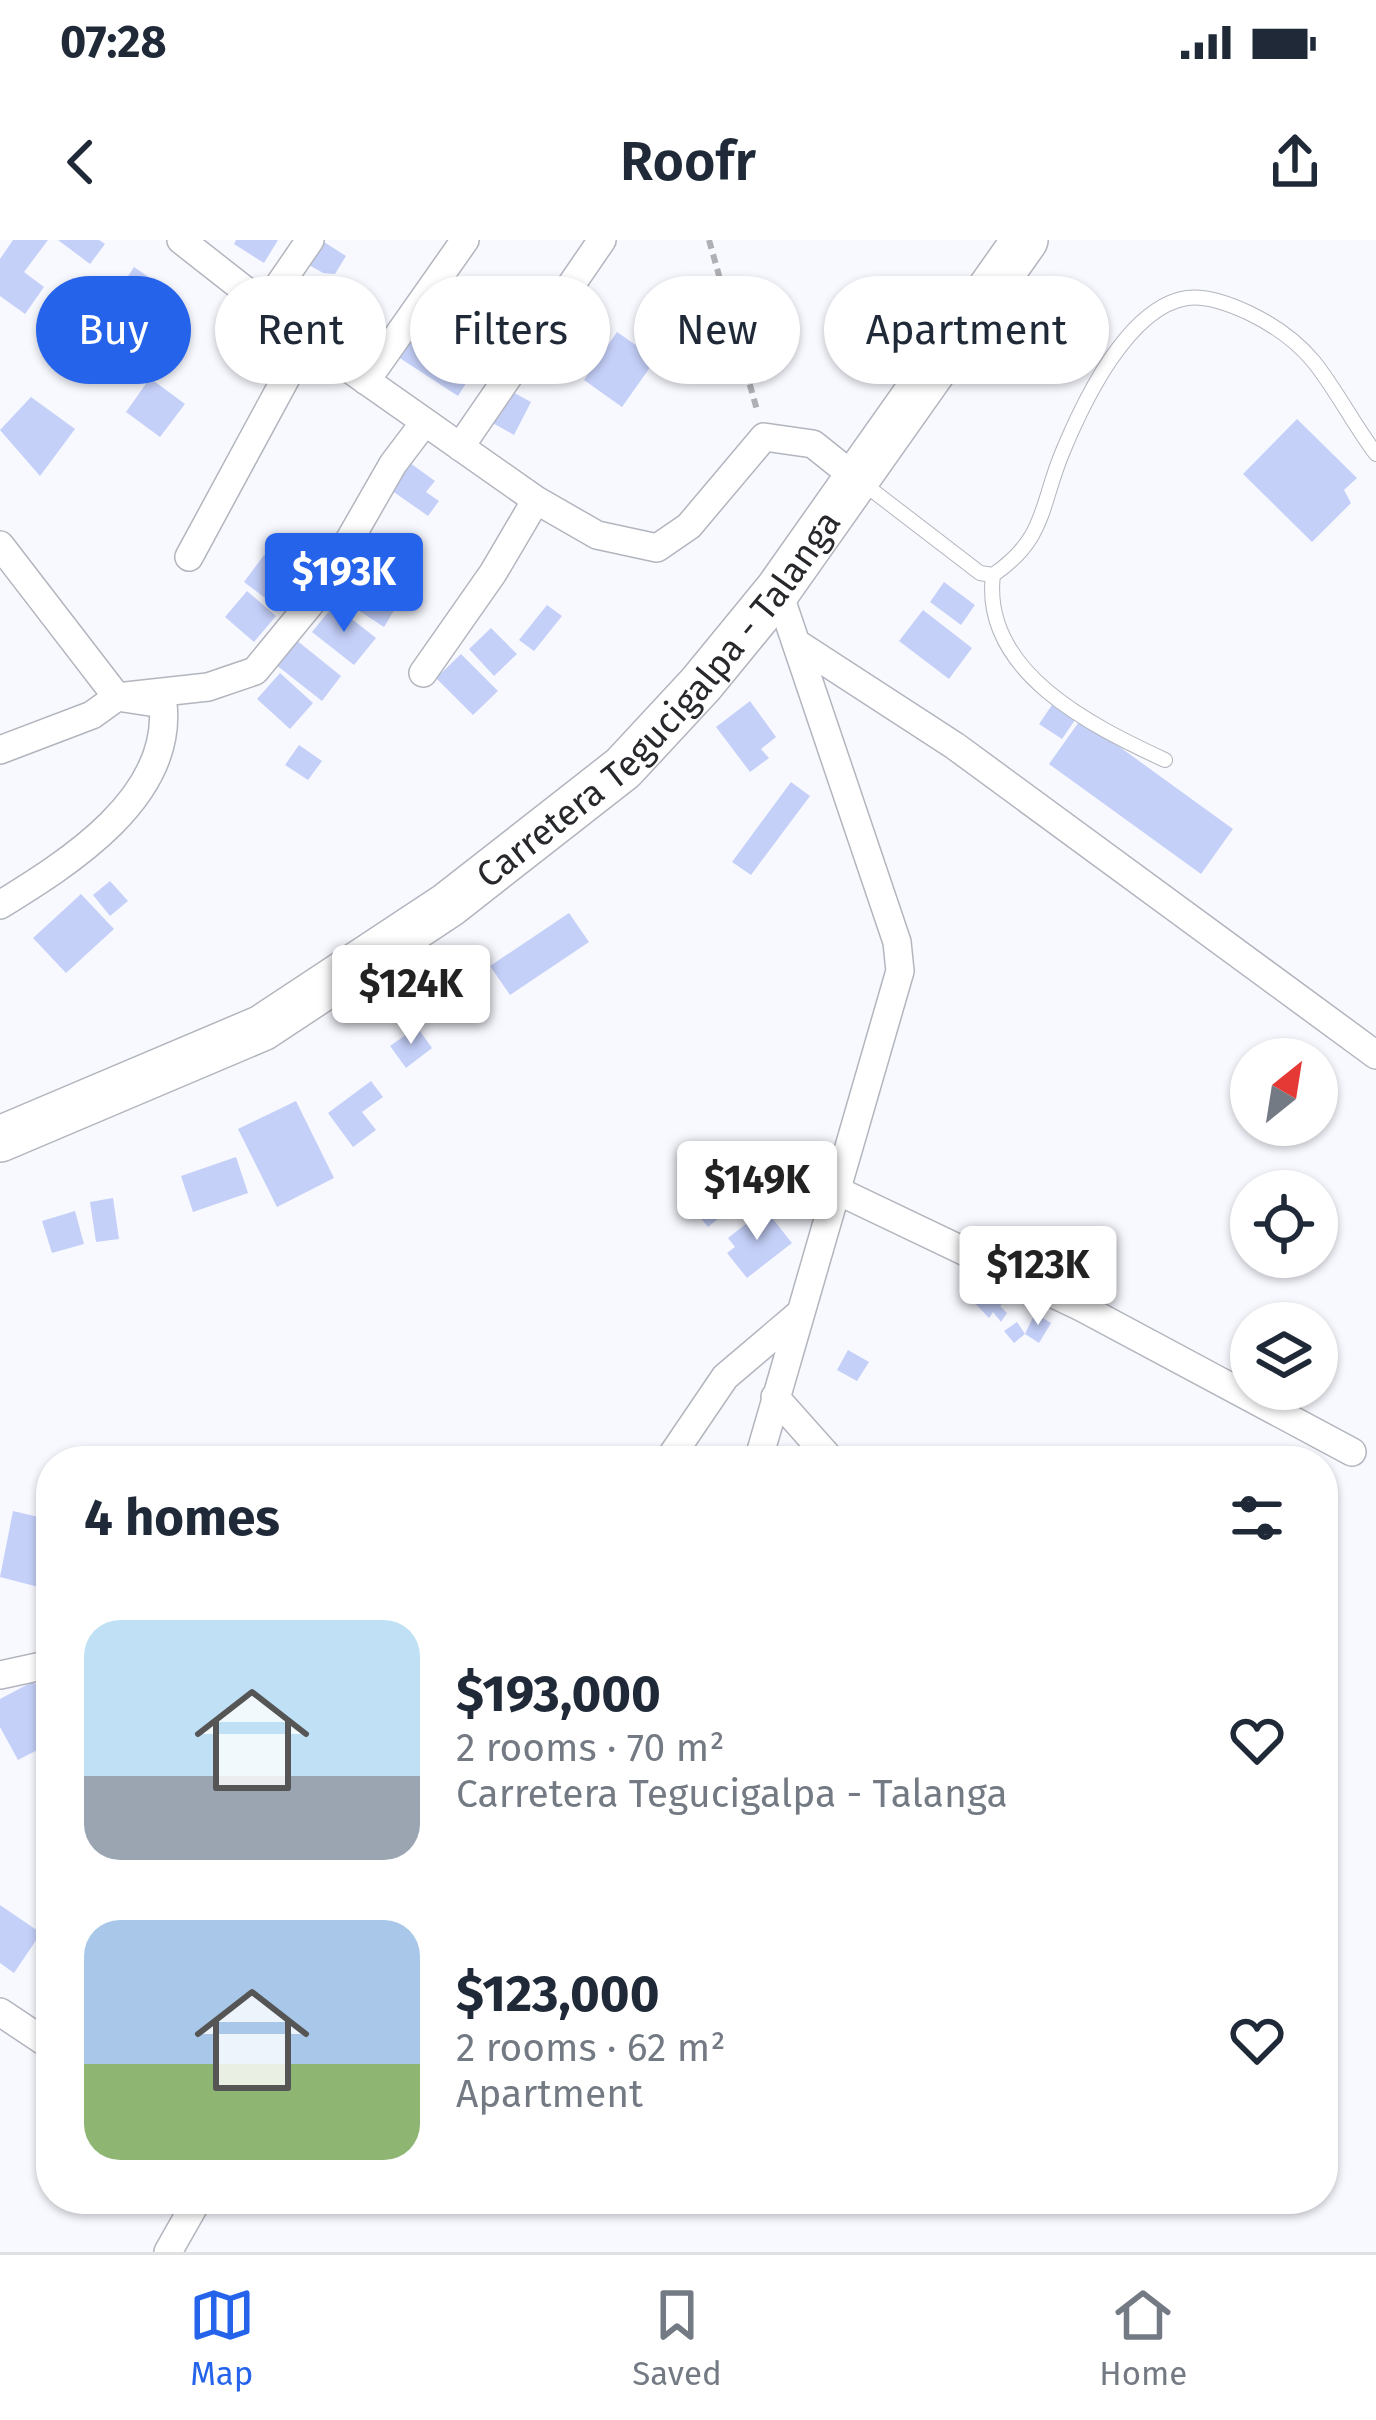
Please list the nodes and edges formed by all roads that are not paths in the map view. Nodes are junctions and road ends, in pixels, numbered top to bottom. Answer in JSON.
{"nodes":[{"id":1,"x":181,"y":240,"type":"edge"},
{"id":2,"x":310,"y":240,"type":"edge"},
{"id":3,"x":465,"y":240,"type":"edge"},
{"id":4,"x":602,"y":240,"type":"edge"},
{"id":5,"x":1025,"y":240,"type":"edge"},
{"id":6,"x":226,"y":276,"type":"edge"},
{"id":7,"x":285,"y":276,"type":"edge"},
{"id":8,"x":386,"y":353,"type":"edge"},
{"id":9,"x":283,"y":384,"type":"edge"},
{"id":10,"x":370,"y":384,"type":"edge"},
{"id":11,"x":424,"y":423,"type":"junction"},
{"id":12,"x":460,"y":447,"type":"junction"},
{"id":13,"x":1376,"y":454,"type":"edge"},
{"id":14,"x":858,"y":479,"type":"junction"},
{"id":15,"x":536,"y":500,"type":"junction"},
{"id":16,"x":0,"y":545,"type":"edge"},
{"id":17,"x":189,"y":557,"type":"dead end"},
{"id":18,"x":993,"y":575,"type":"junction"},
{"id":19,"x":778,"y":590,"type":"junction"},
{"id":20,"x":798,"y":644,"type":"junction"},
{"id":21,"x":422,"y":674,"type":"dead end"},
{"id":22,"x":117,"y":697,"type":"junction"},
{"id":23,"x":0,"y":750,"type":"edge"},
{"id":24,"x":1165,"y":760,"type":"dead end"},
{"id":25,"x":0,"y":905,"type":"edge"},
{"id":26,"x":1376,"y":1055,"type":"edge"},
{"id":27,"x":0,"y":1138,"type":"edge"},
{"id":28,"x":836,"y":1190,"type":"junction"},
{"id":29,"x":798,"y":1316,"type":"junction"},
{"id":30,"x":775,"y":1397,"type":"junction"},
{"id":31,"x":678,"y":1446,"type":"edge"},
{"id":32,"x":762,"y":1446,"type":"edge"},
{"id":33,"x":819,"y":1446,"type":"edge"},
{"id":34,"x":1352,"y":1452,"type":"dead end"},
{"id":35,"x":36,"y":1667,"type":"edge"},
{"id":36,"x":0,"y":1675,"type":"edge"},
{"id":37,"x":0,"y":2012,"type":"edge"},
{"id":38,"x":36,"y":2036,"type":"edge"},
{"id":39,"x":190,"y":2214,"type":"edge"},
{"id":40,"x":168,"y":2252,"type":"edge"}],
"edges":[{"from":1,"to":6,"type":"street"},
{"from":2,"to":7,"type":"street"},
{"from":3,"to":8,"type":"street"},
{"from":4,"to":12,"type":"street"},
{"from":5,"to":14,"type":"main road","name":"Carretera Tegucigalpa - Talanga"},
{"from":9,"to":17,"type":"street"},
{"from":10,"to":11,"type":"street"},
{"from":11,"to":12,"type":"street"},
{"from":11,"to":22,"type":"street"},
{"from":12,"to":15,"type":"street"},
{"from":13,"to":18,"type":"lane"},
{"from":14,"to":15,"type":"street"},
{"from":14,"to":18,"type":"lane"},
{"from":14,"to":19,"type":"main road","name":"Carretera Tegucigalpa - Talanga"},
{"from":15,"to":21,"type":"street"},
{"from":16,"to":22,"type":"street"},
{"from":18,"to":24,"type":"lane"},
{"from":19,"to":20,"type":"street"},
{"from":19,"to":27,"type":"main road","name":"Carretera Tegucigalpa - Talanga"},
{"from":20,"to":26,"type":"street"},
{"from":20,"to":28,"type":"street"},
{"from":22,"to":23,"type":"street"},
{"from":22,"to":25,"type":"street"},
{"from":28,"to":29,"type":"street"},
{"from":28,"to":34,"type":"street"},
{"from":29,"to":30,"type":"street"},
{"from":29,"to":31,"type":"street"},
{"from":30,"to":32,"type":"street"},
{"from":30,"to":33,"type":"street"},
{"from":35,"to":36,"type":"street"},
{"from":37,"to":38,"type":"street"},
{"from":39,"to":40,"type":"street"}]}
